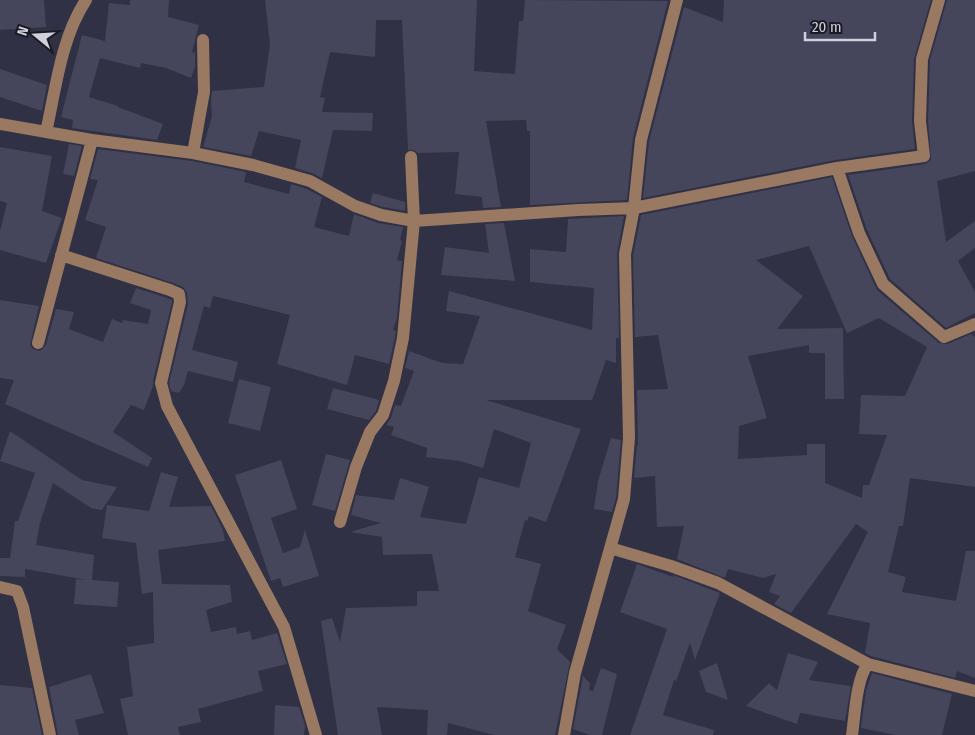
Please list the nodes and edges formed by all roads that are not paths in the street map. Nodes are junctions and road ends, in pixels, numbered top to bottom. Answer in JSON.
{"nodes":[{"id":1,"x":86,"y":0,"type":"edge"},
{"id":2,"x":677,"y":0,"type":"edge"},
{"id":3,"x":939,"y":0,"type":"edge"},
{"id":4,"x":203,"y":40,"type":"dead end"},
{"id":5,"x":0,"y":124,"type":"edge"},
{"id":6,"x":46,"y":132,"type":"junction"},
{"id":7,"x":92,"y":140,"type":"junction"},
{"id":8,"x":192,"y":153,"type":"junction"},
{"id":9,"x":411,"y":158,"type":"dead end"},
{"id":10,"x":837,"y":168,"type":"junction"},
{"id":11,"x":634,"y":208,"type":"junction"},
{"id":12,"x":414,"y":221,"type":"junction"},
{"id":13,"x":61,"y":255,"type":"junction"},
{"id":14,"x":975,"y":324,"type":"edge"},
{"id":15,"x":38,"y":343,"type":"dead end"},
{"id":16,"x":340,"y":522,"type":"dead end"},
{"id":17,"x":610,"y":548,"type":"junction"},
{"id":18,"x":0,"y":587,"type":"edge"},
{"id":19,"x":868,"y":664,"type":"junction"},
{"id":20,"x":975,"y":691,"type":"edge"},
{"id":21,"x":50,"y":735,"type":"edge"},
{"id":22,"x":316,"y":735,"type":"edge"},
{"id":23,"x":564,"y":735,"type":"edge"},
{"id":24,"x":852,"y":735,"type":"edge"}],
"edges":[{"from":1,"to":6,"type":"street"},
{"from":2,"to":11,"type":"street"},
{"from":3,"to":10,"type":"street"},
{"from":4,"to":8,"type":"street"},
{"from":5,"to":6,"type":"street"},
{"from":6,"to":7,"type":"street"},
{"from":7,"to":8,"type":"street"},
{"from":7,"to":13,"type":"street"},
{"from":8,"to":12,"type":"street"},
{"from":9,"to":12,"type":"street"},
{"from":10,"to":11,"type":"street"},
{"from":10,"to":14,"type":"street"},
{"from":11,"to":12,"type":"street"},
{"from":11,"to":17,"type":"street"},
{"from":12,"to":16,"type":"street"},
{"from":13,"to":15,"type":"street"},
{"from":13,"to":22,"type":"street"},
{"from":17,"to":19,"type":"street"},
{"from":17,"to":23,"type":"street"},
{"from":18,"to":21,"type":"street"},
{"from":19,"to":20,"type":"street"},
{"from":19,"to":24,"type":"street"}]}
